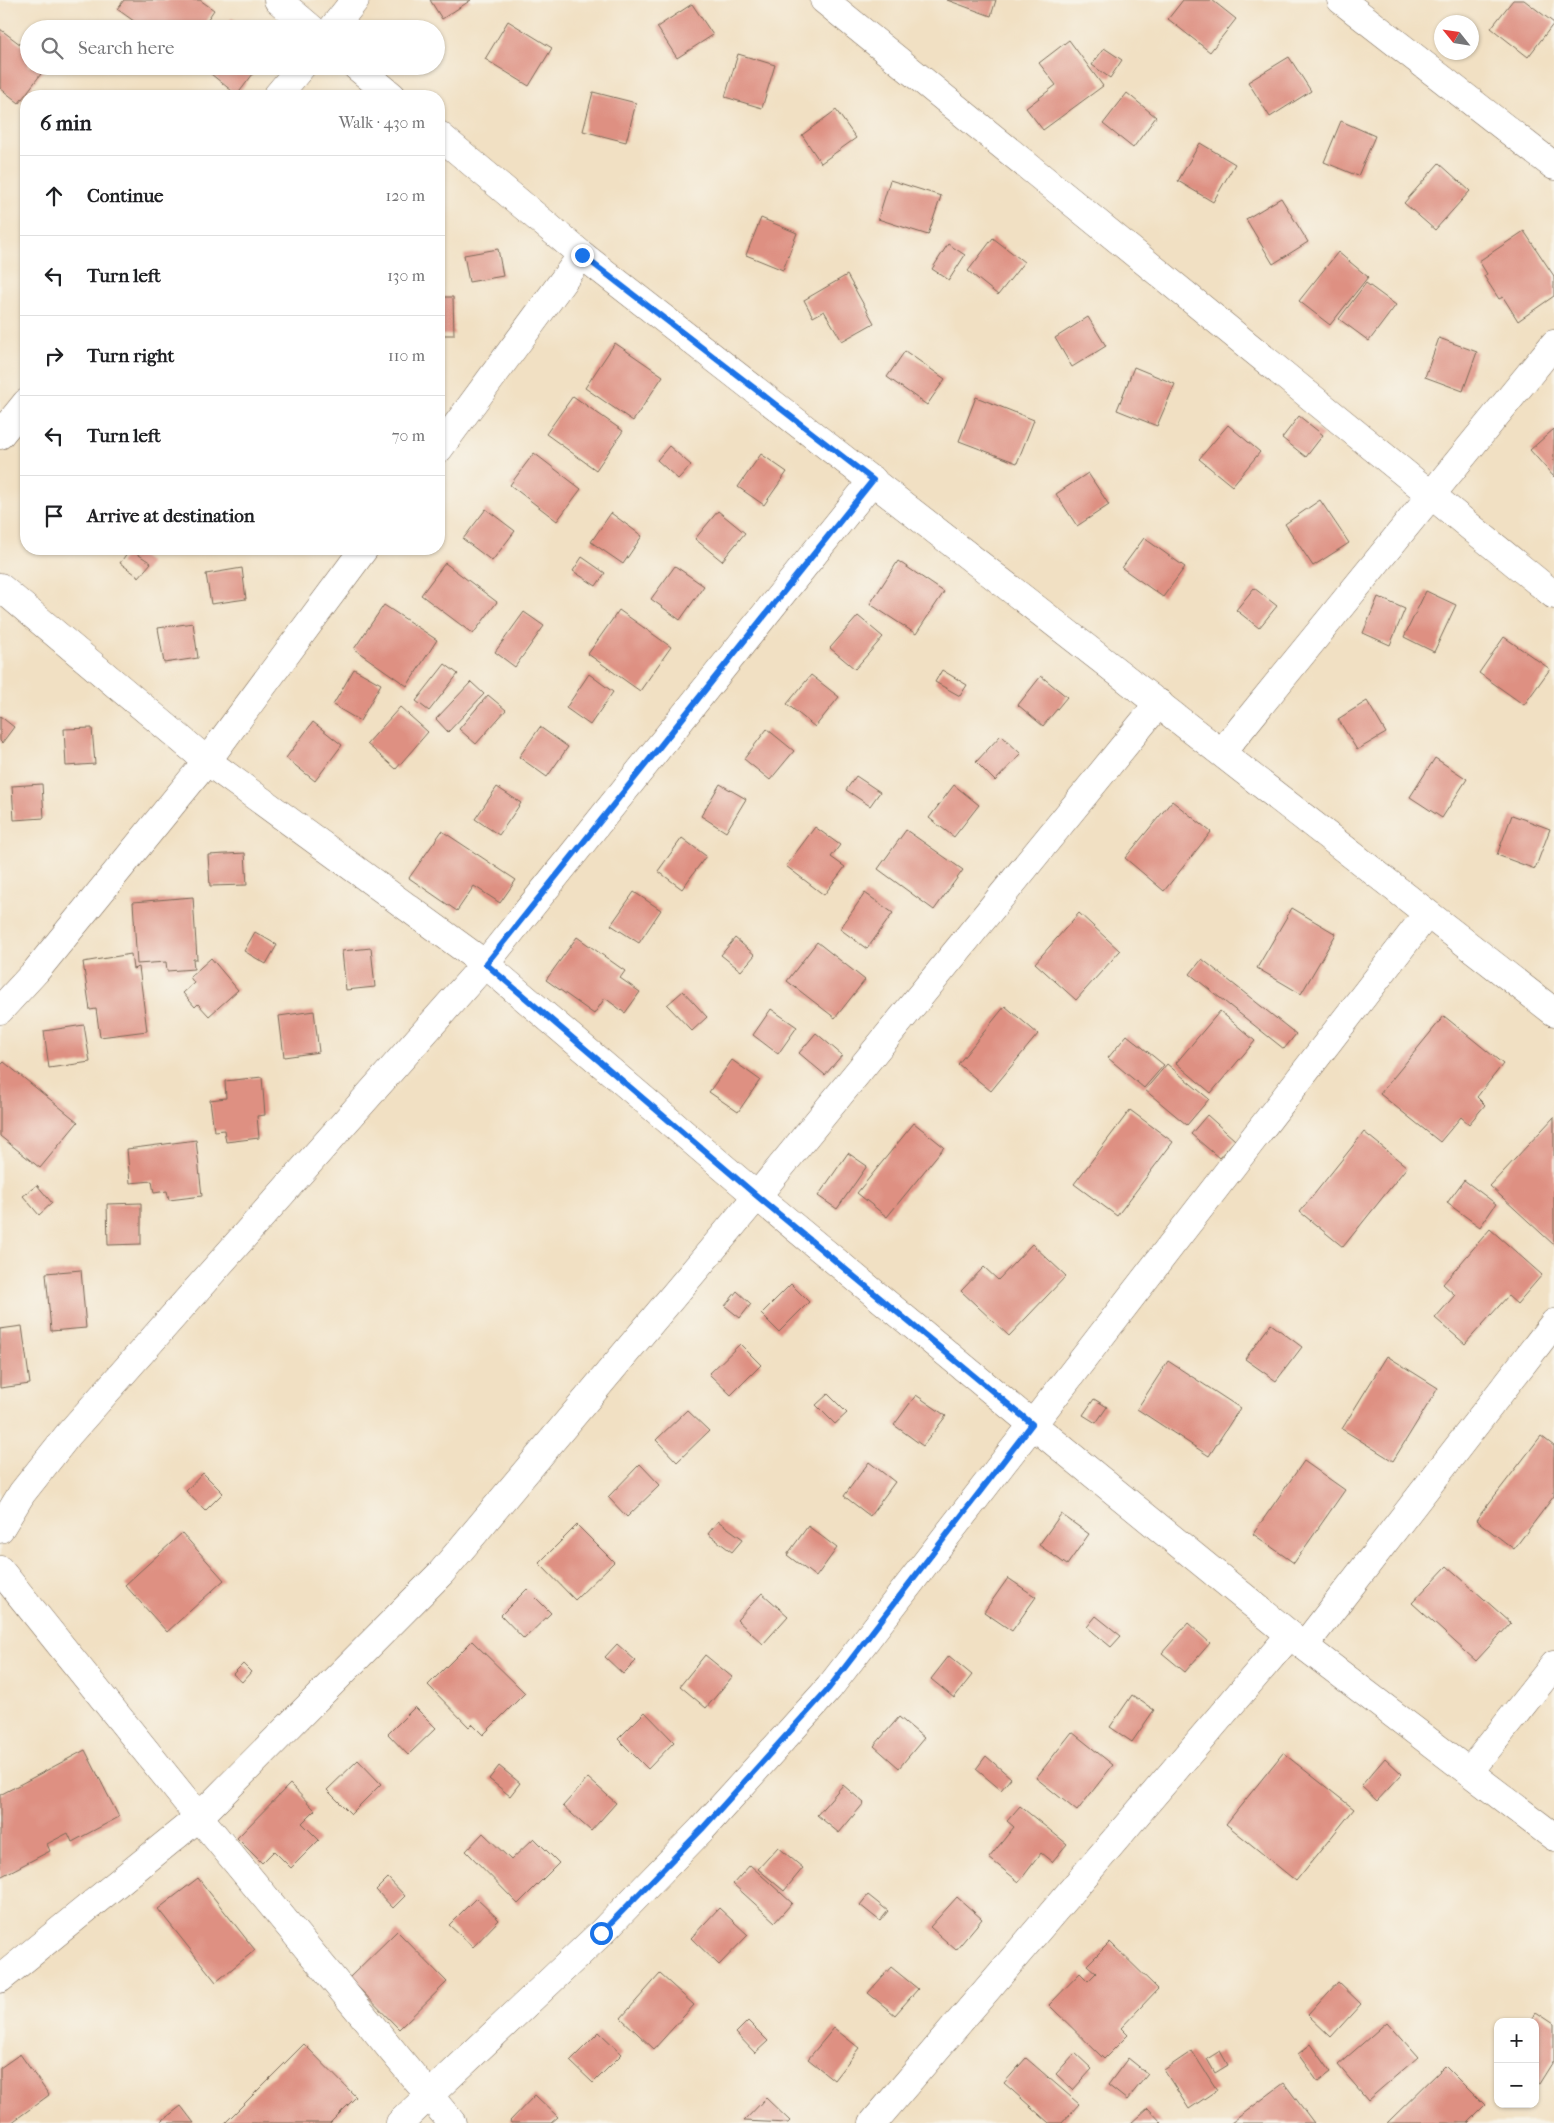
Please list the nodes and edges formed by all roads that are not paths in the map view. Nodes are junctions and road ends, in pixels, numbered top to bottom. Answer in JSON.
{"nodes":[{"id":1,"x":278,"y":0,"type":"edge"},
{"id":2,"x":355,"y":0,"type":"edge"},
{"id":3,"x":824,"y":0,"type":"edge"},
{"id":4,"x":1342,"y":0,"type":"edge"},
{"id":5,"x":301,"y":20,"type":"edge"},
{"id":6,"x":339,"y":20,"type":"edge"},
{"id":7,"x":294,"y":75,"type":"edge"},
{"id":8,"x":367,"y":75,"type":"edge"},
{"id":9,"x":282,"y":90,"type":"edge"},
{"id":10,"x":385,"y":90,"type":"edge"},
{"id":11,"x":445,"y":140,"type":"edge"},
{"id":12,"x":1554,"y":166,"type":"edge"},
{"id":13,"x":582,"y":255,"type":"junction"},
{"id":14,"x":1554,"y":344,"type":"edge"},
{"id":15,"x":20,"y":410,"type":"edge"},
{"id":16,"x":0,"y":435,"type":"edge"},
{"id":17,"x":445,"y":441,"type":"edge"},
{"id":18,"x":873,"y":480,"type":"junction"},
{"id":19,"x":1430,"y":496,"type":"junction"},
{"id":20,"x":360,"y":555,"type":"edge"},
{"id":21,"x":0,"y":587,"type":"edge"},
{"id":22,"x":1554,"y":595,"type":"edge"},
{"id":23,"x":1159,"y":703,"type":"junction"},
{"id":24,"x":1222,"y":752,"type":"junction"},
{"id":25,"x":207,"y":761,"type":"junction"},
{"id":26,"x":1427,"y":914,"type":"junction"},
{"id":27,"x":486,"y":964,"type":"junction"},
{"id":28,"x":0,"y":1010,"type":"edge"},
{"id":29,"x":1554,"y":1012,"type":"edge"},
{"id":30,"x":757,"y":1196,"type":"junction"},
{"id":31,"x":1554,"y":1323,"type":"edge"},
{"id":32,"x":1032,"y":1424,"type":"junction"},
{"id":33,"x":0,"y":1528,"type":"edge"},
{"id":34,"x":0,"y":1570,"type":"edge"},
{"id":35,"x":1297,"y":1640,"type":"junction"},
{"id":36,"x":1554,"y":1665,"type":"edge"},
{"id":37,"x":1469,"y":1772,"type":"junction"},
{"id":38,"x":199,"y":1817,"type":"junction"},
{"id":39,"x":1554,"y":1837,"type":"edge"},
{"id":40,"x":0,"y":1979,"type":"edge"},
{"id":41,"x":430,"y":2095,"type":"junction"},
{"id":42,"x":400,"y":2123,"type":"edge"},
{"id":43,"x":452,"y":2123,"type":"edge"},
{"id":44,"x":873,"y":2123,"type":"edge"}],
"edges":[{"from":1,"to":5,"type":"street"},
{"from":2,"to":6,"type":"street"},
{"from":3,"to":19,"type":"street"},
{"from":4,"to":12,"type":"street"},
{"from":7,"to":9,"type":"street"},
{"from":8,"to":10,"type":"street"},
{"from":11,"to":13,"type":"street"},
{"from":13,"to":17,"type":"street"},
{"from":13,"to":18,"type":"street"},
{"from":14,"to":19,"type":"street"},
{"from":15,"to":16,"type":"street"},
{"from":18,"to":23,"type":"street"},
{"from":18,"to":27,"type":"street"},
{"from":19,"to":22,"type":"street"},
{"from":19,"to":24,"type":"street"},
{"from":20,"to":25,"type":"street"},
{"from":21,"to":25,"type":"street"},
{"from":23,"to":24,"type":"street"},
{"from":23,"to":30,"type":"street"},
{"from":24,"to":26,"type":"street"},
{"from":25,"to":27,"type":"street"},
{"from":25,"to":28,"type":"street"},
{"from":26,"to":29,"type":"street"},
{"from":26,"to":32,"type":"street"},
{"from":27,"to":30,"type":"street"},
{"from":27,"to":33,"type":"street"},
{"from":30,"to":32,"type":"street"},
{"from":30,"to":38,"type":"street"},
{"from":31,"to":35,"type":"street"},
{"from":32,"to":35,"type":"street"},
{"from":32,"to":41,"type":"street"},
{"from":34,"to":38,"type":"street"},
{"from":35,"to":37,"type":"street"},
{"from":35,"to":44,"type":"street"},
{"from":36,"to":37,"type":"street"},
{"from":37,"to":39,"type":"street"},
{"from":38,"to":40,"type":"street"},
{"from":38,"to":41,"type":"street"},
{"from":41,"to":42,"type":"street"},
{"from":41,"to":43,"type":"street"}]}
